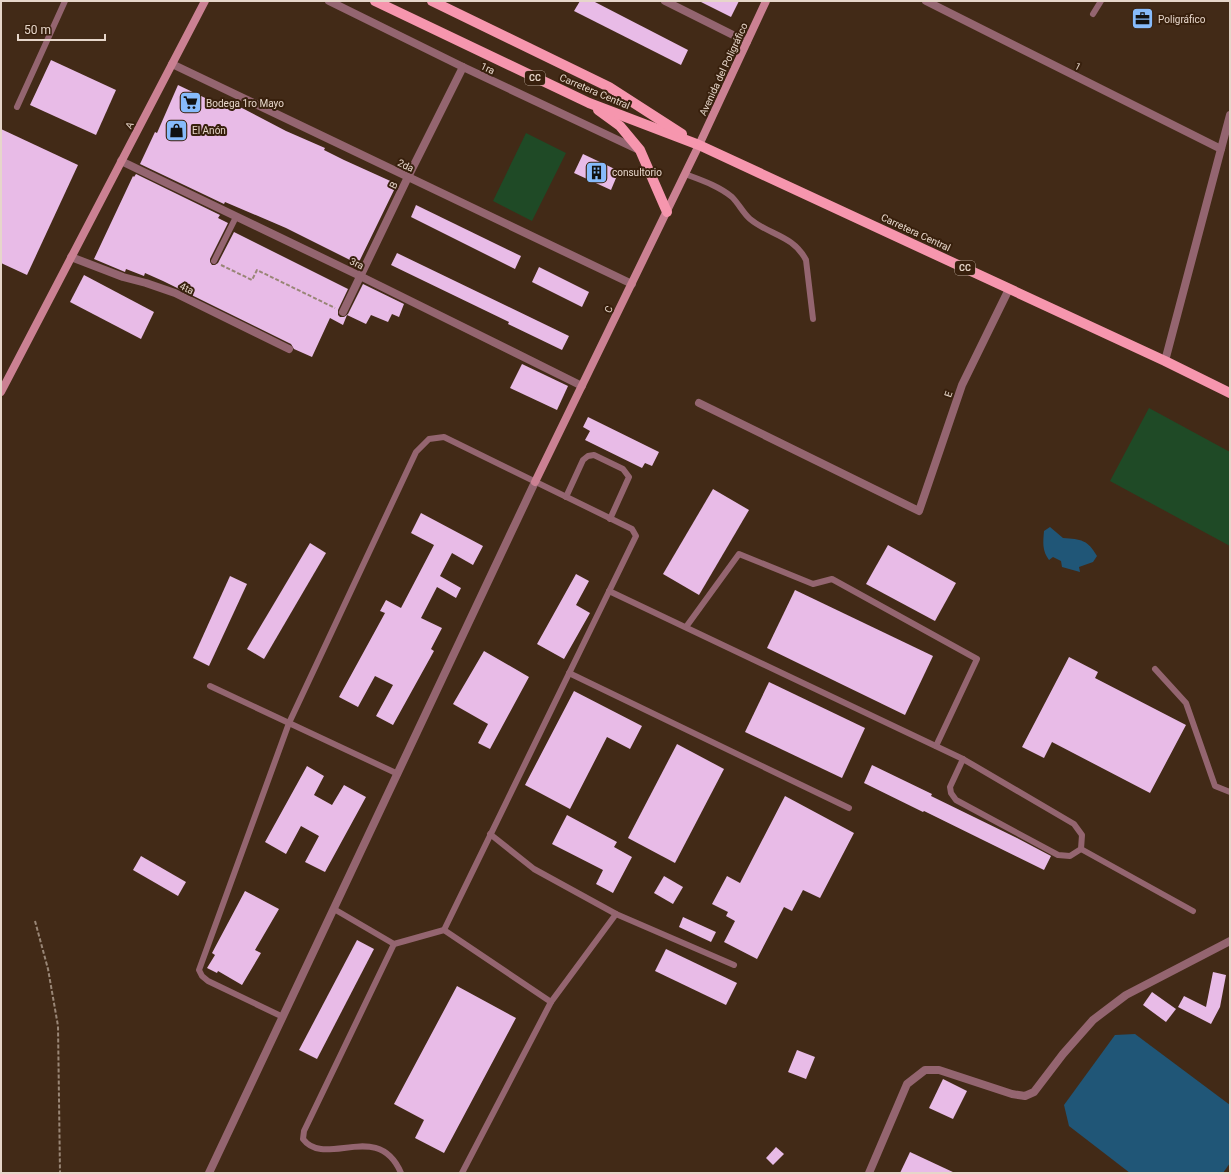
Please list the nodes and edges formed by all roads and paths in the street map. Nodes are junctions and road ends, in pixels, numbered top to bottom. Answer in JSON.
{"nodes":[{"id":1,"x":65,"y":1,"type":"edge"},
{"id":2,"x":204,"y":1,"type":"edge"},
{"id":3,"x":329,"y":1,"type":"edge"},
{"id":4,"x":375,"y":1,"type":"edge"},
{"id":5,"x":432,"y":1,"type":"edge"},
{"id":6,"x":665,"y":1,"type":"edge"},
{"id":7,"x":766,"y":1,"type":"edge"},
{"id":8,"x":926,"y":1,"type":"edge"},
{"id":9,"x":1101,"y":1,"type":"edge"},
{"id":10,"x":1093,"y":14,"type":"dead end"},
{"id":11,"x":747,"y":42,"type":"junction"},
{"id":12,"x":172,"y":64,"type":"junction"},
{"id":13,"x":463,"y":67,"type":"junction"},
{"id":14,"x":589,"y":103,"type":"junction"},
{"id":15,"x":17,"y":107,"type":"dead end"},
{"id":16,"x":1230,"y":115,"type":"edge"},
{"id":17,"x":699,"y":145,"type":"junction"},
{"id":18,"x":1221,"y":148,"type":"junction"},
{"id":19,"x":640,"y":150,"type":"junction"},
{"id":20,"x":121,"y":161,"type":"junction"},
{"id":21,"x":685,"y":174,"type":"junction"},
{"id":22,"x":408,"y":177,"type":"junction"},
{"id":23,"x":667,"y":212,"type":"junction"},
{"id":24,"x":236,"y":217,"type":"junction"},
{"id":25,"x":71,"y":257,"type":"junction"},
{"id":26,"x":214,"y":261,"type":"joint"},
{"id":27,"x":360,"y":276,"type":"junction"},
{"id":28,"x":632,"y":284,"type":"junction"},
{"id":29,"x":1009,"y":289,"type":"junction"},
{"id":30,"x":343,"y":312,"type":"joint"},
{"id":31,"x":813,"y":319,"type":"dead end"},
{"id":32,"x":288,"y":349,"type":"dead end"},
{"id":33,"x":1165,"y":361,"type":"junction"},
{"id":34,"x":582,"y":386,"type":"junction"},
{"id":35,"x":1,"y":392,"type":"edge"},
{"id":36,"x":1230,"y":393,"type":"edge"},
{"id":37,"x":699,"y":403,"type":"dead end"},
{"id":38,"x":536,"y":482,"type":"junction"},
{"id":39,"x":566,"y":497,"type":"junction"},
{"id":40,"x":610,"y":519,"type":"junction"},
{"id":41,"x":610,"y":590,"type":"junction"},
{"id":42,"x":686,"y":627,"type":"junction"},
{"id":43,"x":1155,"y":670,"type":"dead end"},
{"id":44,"x":569,"y":673,"type":"junction"},
{"id":45,"x":210,"y":686,"type":"dead end"},
{"id":46,"x":289,"y":723,"type":"junction"},
{"id":47,"x":936,"y":746,"type":"junction"},
{"id":48,"x":963,"y":759,"type":"junction"},
{"id":49,"x":398,"y":774,"type":"junction"},
{"id":50,"x":1230,"y":792,"type":"edge"},
{"id":51,"x":849,"y":808,"type":"dead end"},
{"id":52,"x":490,"y":834,"type":"junction"},
{"id":53,"x":1081,"y":849,"type":"junction"},
{"id":54,"x":334,"y":909,"type":"junction"},
{"id":55,"x":1193,"y":911,"type":"dead end"},
{"id":56,"x":616,"y":914,"type":"junction"},
{"id":57,"x":35,"y":921,"type":"dead end"},
{"id":58,"x":444,"y":930,"type":"junction"},
{"id":59,"x":1230,"y":941,"type":"edge"},
{"id":60,"x":394,"y":944,"type":"junction"},
{"id":61,"x":734,"y":965,"type":"dead end"},
{"id":62,"x":550,"y":1002,"type":"junction"},
{"id":63,"x":283,"y":1017,"type":"junction"},
{"id":64,"x":60,"y":1173,"type":"edge"},
{"id":65,"x":209,"y":1173,"type":"edge"},
{"id":66,"x":401,"y":1173,"type":"edge"},
{"id":67,"x":462,"y":1173,"type":"edge"},
{"id":68,"x":869,"y":1173,"type":"edge"}],
"edges":[{"from":1,"to":15,"type":"lane"},
{"from":2,"to":12,"type":"street","name":"A"},
{"from":3,"to":13,"type":"street","name":"1ra"},
{"from":4,"to":14,"type":"main road","name":"Carretera Central","number":"CC"},
{"from":5,"to":17,"type":"main road","name":"Carretera Central","number":"CC"},
{"from":6,"to":11,"type":"street"},
{"from":7,"to":11,"type":"street","name":"Avenida del Poligráfico"},
{"from":8,"to":18,"type":"street","name":"1"},
{"from":9,"to":10,"type":"lane"},
{"from":11,"to":17,"type":"street","name":"Avenida del Poligráfico"},
{"from":12,"to":20,"type":"street","name":"A"},
{"from":12,"to":22,"type":"street","name":"2da"},
{"from":13,"to":19,"type":"street","name":"1ra"},
{"from":13,"to":22,"type":"street","name":"B"},
{"from":14,"to":17,"type":"main road","name":"Carretera Central","number":"CC"},
{"from":14,"to":19,"type":"main road"},
{"from":16,"to":18,"type":"street"},
{"from":17,"to":21,"type":"street","name":"C"},
{"from":17,"to":29,"type":"main road","name":"Carretera Central","number":"CC"},
{"from":18,"to":33,"type":"street"},
{"from":19,"to":23,"type":"main road"},
{"from":20,"to":24,"type":"street","name":"3ra"},
{"from":20,"to":25,"type":"street","name":"A"},
{"from":21,"to":23,"type":"street","name":"C"},
{"from":21,"to":31,"type":"lane"},
{"from":22,"to":27,"type":"street","name":"B"},
{"from":22,"to":28,"type":"street","name":"2da"},
{"from":23,"to":28,"type":"street","name":"C"},
{"from":24,"to":26,"type":"lane"},
{"from":24,"to":27,"type":"street","name":"3ra"},
{"from":25,"to":32,"type":"street","name":"4ta"},
{"from":25,"to":35,"type":"street","name":"A"},
{"from":26,"to":30,"type":"path"},
{"from":27,"to":30,"type":"street","name":"B"},
{"from":27,"to":34,"type":"street","name":"3ra"},
{"from":28,"to":34,"type":"street","name":"C"},
{"from":29,"to":33,"type":"main road","name":"Carretera Central","number":"CC"},
{"from":29,"to":37,"type":"street","name":"E"},
{"from":33,"to":36,"type":"main road","name":"Carretera Central","number":"CC"},
{"from":34,"to":38,"type":"street","name":"C"},
{"from":38,"to":39,"type":"lane"},
{"from":38,"to":46,"type":"lane"},
{"from":38,"to":49,"type":"street"},
{"from":39,"to":40,"type":"lane"},
{"from":39,"to":40,"type":"lane"},
{"from":40,"to":41,"type":"lane"},
{"from":41,"to":42,"type":"lane"},
{"from":41,"to":44,"type":"lane"},
{"from":42,"to":47,"type":"lane"},
{"from":42,"to":47,"type":"lane"},
{"from":43,"to":50,"type":"lane"},
{"from":44,"to":51,"type":"lane"},
{"from":44,"to":52,"type":"lane"},
{"from":45,"to":46,"type":"lane"},
{"from":46,"to":49,"type":"lane"},
{"from":46,"to":63,"type":"lane"},
{"from":47,"to":48,"type":"lane"},
{"from":48,"to":53,"type":"lane"},
{"from":48,"to":53,"type":"lane"},
{"from":49,"to":54,"type":"street"},
{"from":52,"to":56,"type":"lane"},
{"from":52,"to":58,"type":"lane"},
{"from":53,"to":55,"type":"lane"},
{"from":54,"to":60,"type":"lane"},
{"from":54,"to":63,"type":"street"},
{"from":56,"to":61,"type":"lane"},
{"from":56,"to":62,"type":"lane"},
{"from":57,"to":64,"type":"path"},
{"from":58,"to":60,"type":"lane"},
{"from":58,"to":62,"type":"lane"},
{"from":59,"to":68,"type":"street"},
{"from":60,"to":66,"type":"lane"},
{"from":62,"to":67,"type":"lane"},
{"from":63,"to":65,"type":"street"}]}
